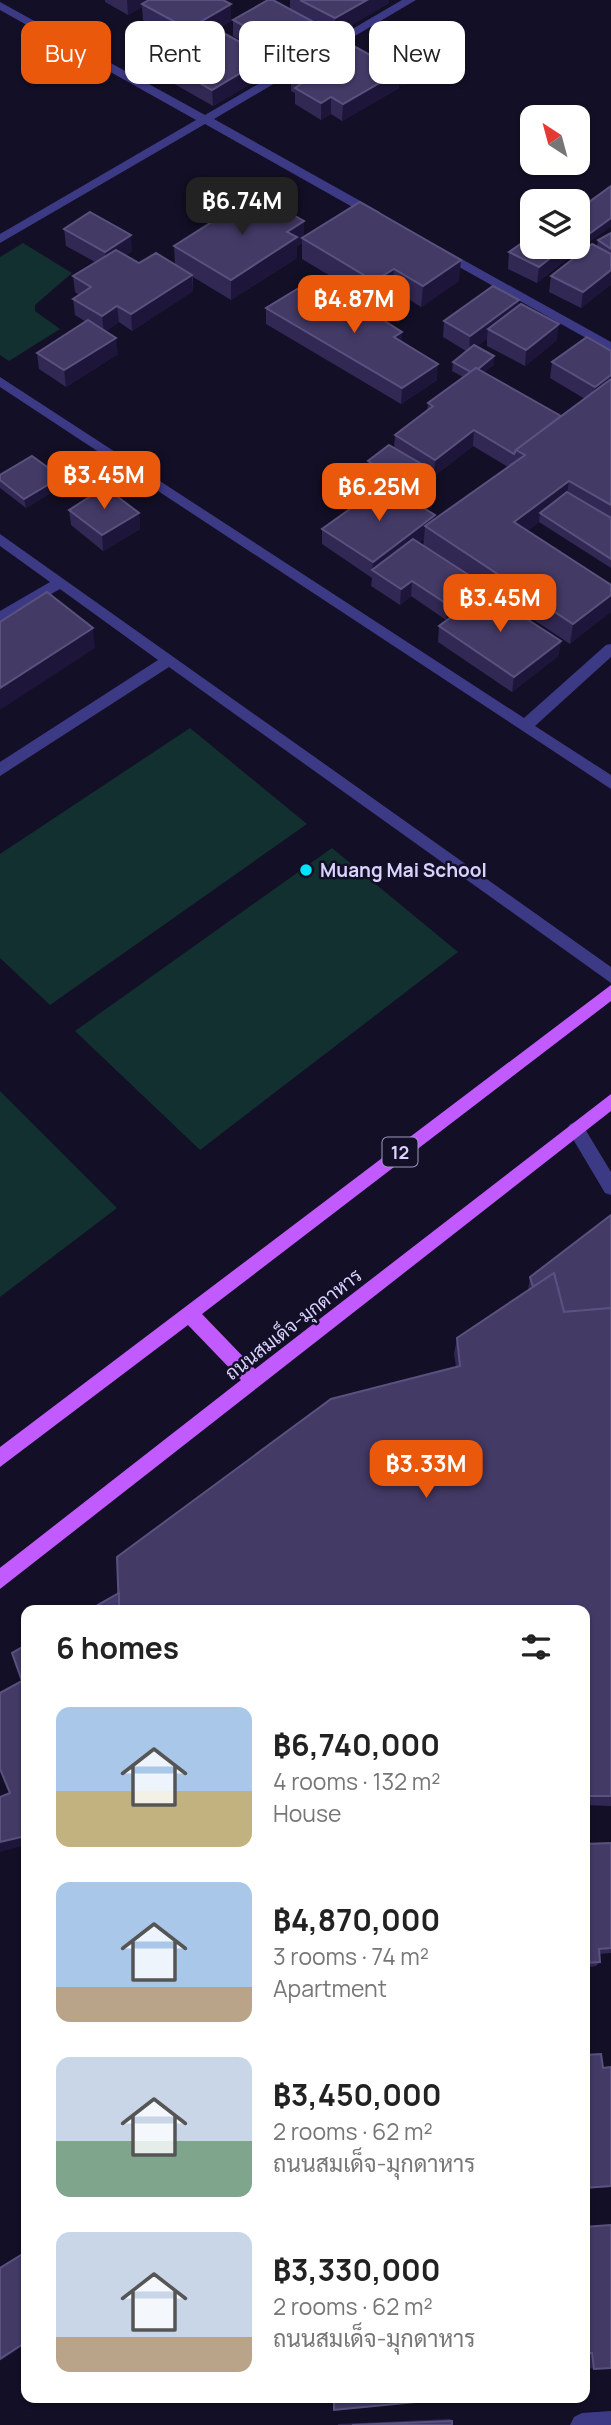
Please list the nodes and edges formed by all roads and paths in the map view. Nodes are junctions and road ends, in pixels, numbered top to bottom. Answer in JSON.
{"nodes":[{"id":1,"x":410,"y":0,"type":"edge"},
{"id":2,"x":0,"y":5,"type":"edge"},
{"id":3,"x":206,"y":119,"type":"junction"},
{"id":4,"x":385,"y":220,"type":"edge"},
{"id":5,"x":0,"y":239,"type":"edge"},
{"id":6,"x":432,"y":247,"type":"edge"},
{"id":7,"x":611,"y":348,"type":"edge"},
{"id":8,"x":0,"y":380,"type":"edge"},
{"id":9,"x":0,"y":539,"type":"edge"},
{"id":10,"x":60,"y":582,"type":"junction"},
{"id":11,"x":0,"y":618,"type":"edge"},
{"id":12,"x":611,"y":649,"type":"edge"},
{"id":13,"x":169,"y":660,"type":"junction"},
{"id":14,"x":526,"y":725,"type":"junction"},
{"id":15,"x":0,"y":770,"type":"edge"},
{"id":16,"x":611,"y":783,"type":"edge"},
{"id":17,"x":611,"y":976,"type":"edge"},
{"id":18,"x":611,"y":992,"type":"edge"},
{"id":19,"x":611,"y":1101,"type":"edge"},
{"id":20,"x":576,"y":1129,"type":"junction"},
{"id":21,"x":611,"y":1188,"type":"edge"},
{"id":22,"x":189,"y":1313,"type":"junction"},
{"id":23,"x":254,"y":1381,"type":"junction"},
{"id":24,"x":0,"y":1458,"type":"edge"},
{"id":25,"x":0,"y":1580,"type":"edge"},
{"id":26,"x":611,"y":2423,"type":"edge"},
{"id":27,"x":582,"y":2425,"type":"edge"}],
"edges":[{"from":1,"to":3,"type":"street"},
{"from":2,"to":3,"type":"street"},
{"from":3,"to":4,"type":"street"},
{"from":3,"to":5,"type":"street"},
{"from":6,"to":7,"type":"street"},
{"from":8,"to":14,"type":"street"},
{"from":9,"to":10,"type":"street"},
{"from":10,"to":11,"type":"street"},
{"from":10,"to":13,"type":"street"},
{"from":12,"to":14,"type":"street"},
{"from":13,"to":15,"type":"street"},
{"from":13,"to":17,"type":"street"},
{"from":14,"to":16,"type":"street"},
{"from":18,"to":22,"type":"main road","number":"12"},
{"from":19,"to":20,"type":"main road","name":"ถนนสมเด็จ-มุกดาหาร"},
{"from":20,"to":21,"type":"street"},
{"from":20,"to":23,"type":"main road","name":"ถนนสมเด็จ-มุกดาหาร"},
{"from":22,"to":23,"type":"main road"},
{"from":22,"to":24,"type":"main road","number":"12"},
{"from":23,"to":25,"type":"main road","name":"ถนนสมเด็จ-มุกดาหาร"},
{"from":26,"to":27,"type":"street"}]}
